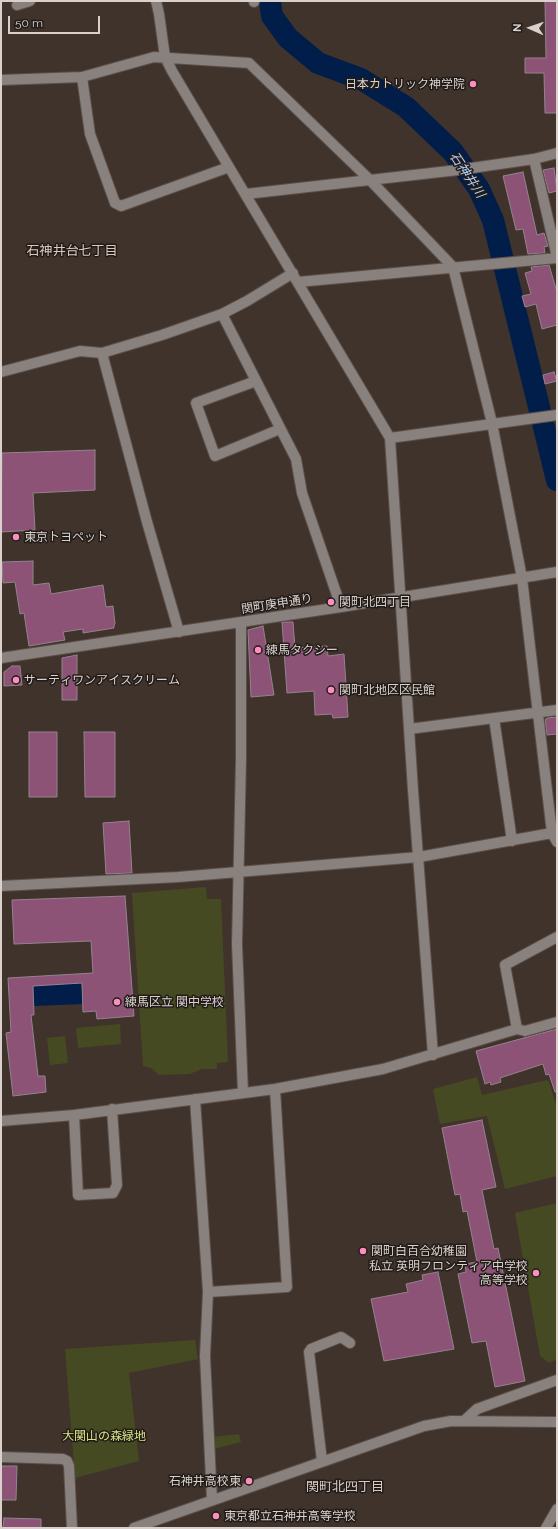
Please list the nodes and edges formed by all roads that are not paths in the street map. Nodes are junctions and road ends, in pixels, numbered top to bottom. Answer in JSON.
{"nodes":[{"id":1,"x":30,"y":1,"type":"edge"},
{"id":2,"x":156,"y":1,"type":"edge"},
{"id":3,"x":17,"y":5,"type":"dead end"},
{"id":4,"x":165,"y":57,"type":"junction"},
{"id":5,"x":82,"y":77,"type":"junction"},
{"id":6,"x":1,"y":80,"type":"edge"},
{"id":7,"x":557,"y":153,"type":"edge"},
{"id":8,"x":534,"y":159,"type":"junction"},
{"id":9,"x":229,"y":167,"type":"junction"},
{"id":10,"x":370,"y":180,"type":"junction"},
{"id":11,"x":246,"y":194,"type":"junction"},
{"id":12,"x":557,"y":257,"type":"edge"},
{"id":13,"x":453,"y":268,"type":"junction"},
{"id":14,"x":296,"y":277,"type":"junction"},
{"id":15,"x":222,"y":314,"type":"junction"},
{"id":16,"x":102,"y":353,"type":"junction"},
{"id":17,"x":1,"y":372,"type":"edge"},
{"id":18,"x":256,"y":381,"type":"junction"},
{"id":19,"x":553,"y":416,"type":"edge"},
{"id":20,"x":492,"y":423,"type":"junction"},
{"id":21,"x":280,"y":429,"type":"junction"},
{"id":22,"x":390,"y":438,"type":"junction"},
{"id":23,"x":557,"y":572,"type":"edge"},
{"id":24,"x":522,"y":578,"type":"junction"},
{"id":25,"x":402,"y":597,"type":"junction"},
{"id":26,"x":341,"y":607,"type":"junction"},
{"id":27,"x":241,"y":622,"type":"junction"},
{"id":28,"x":179,"y":632,"type":"junction"},
{"id":29,"x":1,"y":658,"type":"edge"},
{"id":30,"x":557,"y":710,"type":"edge"},
{"id":31,"x":538,"y":712,"type":"junction"},
{"id":32,"x":494,"y":718,"type":"junction"},
{"id":33,"x":409,"y":729,"type":"junction"},
{"id":34,"x":555,"y":835,"type":"edge"},
{"id":35,"x":512,"y":841,"type":"junction"},
{"id":36,"x":419,"y":858,"type":"junction"},
{"id":37,"x":239,"y":872,"type":"junction"},
{"id":38,"x":1,"y":886,"type":"edge"},
{"id":39,"x":557,"y":937,"type":"edge"},
{"id":40,"x":557,"y":1022,"type":"edge"},
{"id":41,"x":517,"y":1029,"type":"junction"},
{"id":42,"x":433,"y":1055,"type":"junction"},
{"id":43,"x":275,"y":1089,"type":"junction"},
{"id":44,"x":243,"y":1093,"type":"junction"},
{"id":45,"x":196,"y":1099,"type":"junction"},
{"id":46,"x":112,"y":1109,"type":"junction"},
{"id":47,"x":74,"y":1115,"type":"junction"},
{"id":48,"x":1,"y":1121,"type":"edge"},
{"id":49,"x":208,"y":1292,"type":"junction"},
{"id":50,"x":350,"y":1343,"type":"dead end"},
{"id":51,"x":557,"y":1380,"type":"edge"},
{"id":52,"x":464,"y":1421,"type":"junction"},
{"id":53,"x":557,"y":1422,"type":"edge"},
{"id":54,"x":1,"y":1457,"type":"edge"},
{"id":55,"x":322,"y":1461,"type":"junction"},
{"id":56,"x":212,"y":1500,"type":"junction"},
{"id":57,"x":557,"y":1509,"type":"edge"},
{"id":58,"x":72,"y":1528,"type":"edge"},
{"id":59,"x":134,"y":1528,"type":"edge"},
{"id":60,"x":546,"y":1528,"type":"edge"}],
"edges":[{"from":1,"to":3,"type":"street"},
{"from":2,"to":4,"type":"street"},
{"from":4,"to":5,"type":"street"},
{"from":4,"to":9,"type":"street"},
{"from":4,"to":10,"type":"street"},
{"from":5,"to":6,"type":"street"},
{"from":5,"to":9,"type":"street"},
{"from":7,"to":8,"type":"street"},
{"from":8,"to":10,"type":"street"},
{"from":8,"to":12,"type":"street"},
{"from":9,"to":11,"type":"street"},
{"from":10,"to":11,"type":"street"},
{"from":10,"to":13,"type":"street"},
{"from":11,"to":14,"type":"street"},
{"from":12,"to":13,"type":"street"},
{"from":13,"to":14,"type":"street"},
{"from":13,"to":20,"type":"street"},
{"from":14,"to":15,"type":"street"},
{"from":14,"to":22,"type":"street"},
{"from":15,"to":16,"type":"street"},
{"from":15,"to":18,"type":"street"},
{"from":16,"to":17,"type":"street"},
{"from":16,"to":28,"type":"street"},
{"from":18,"to":21,"type":"street"},
{"from":18,"to":21,"type":"street"},
{"from":19,"to":20,"type":"street"},
{"from":20,"to":22,"type":"street"},
{"from":20,"to":24,"type":"street"},
{"from":21,"to":26,"type":"street"},
{"from":22,"to":25,"type":"street"},
{"from":23,"to":24,"type":"street","name":"関町庚申通り"},
{"from":24,"to":25,"type":"street","name":"関町庚申通り"},
{"from":24,"to":31,"type":"street"},
{"from":25,"to":26,"type":"street","name":"関町庚申通り"},
{"from":25,"to":33,"type":"street"},
{"from":26,"to":27,"type":"street","name":"関町庚申通り"},
{"from":27,"to":28,"type":"street","name":"関町庚申通り"},
{"from":27,"to":37,"type":"street"},
{"from":28,"to":29,"type":"street","name":"関町庚申通り"},
{"from":30,"to":31,"type":"street"},
{"from":31,"to":32,"type":"street"},
{"from":31,"to":34,"type":"street"},
{"from":32,"to":33,"type":"street"},
{"from":32,"to":35,"type":"street"},
{"from":33,"to":36,"type":"street"},
{"from":34,"to":35,"type":"street"},
{"from":35,"to":36,"type":"street"},
{"from":36,"to":37,"type":"street"},
{"from":36,"to":42,"type":"street"},
{"from":37,"to":38,"type":"street"},
{"from":37,"to":44,"type":"street"},
{"from":39,"to":41,"type":"street"},
{"from":40,"to":41,"type":"street"},
{"from":41,"to":42,"type":"street"},
{"from":42,"to":43,"type":"street"},
{"from":43,"to":44,"type":"street"},
{"from":43,"to":49,"type":"street"},
{"from":44,"to":45,"type":"street"},
{"from":45,"to":46,"type":"street"},
{"from":45,"to":49,"type":"street"},
{"from":46,"to":47,"type":"street"},
{"from":46,"to":47,"type":"street"},
{"from":47,"to":48,"type":"street"},
{"from":49,"to":56,"type":"street"},
{"from":50,"to":55,"type":"street"},
{"from":51,"to":52,"type":"street"},
{"from":52,"to":53,"type":"street"},
{"from":52,"to":55,"type":"street"},
{"from":54,"to":58,"type":"street"},
{"from":55,"to":56,"type":"street"},
{"from":56,"to":59,"type":"street"},
{"from":57,"to":60,"type":"street"}]}
